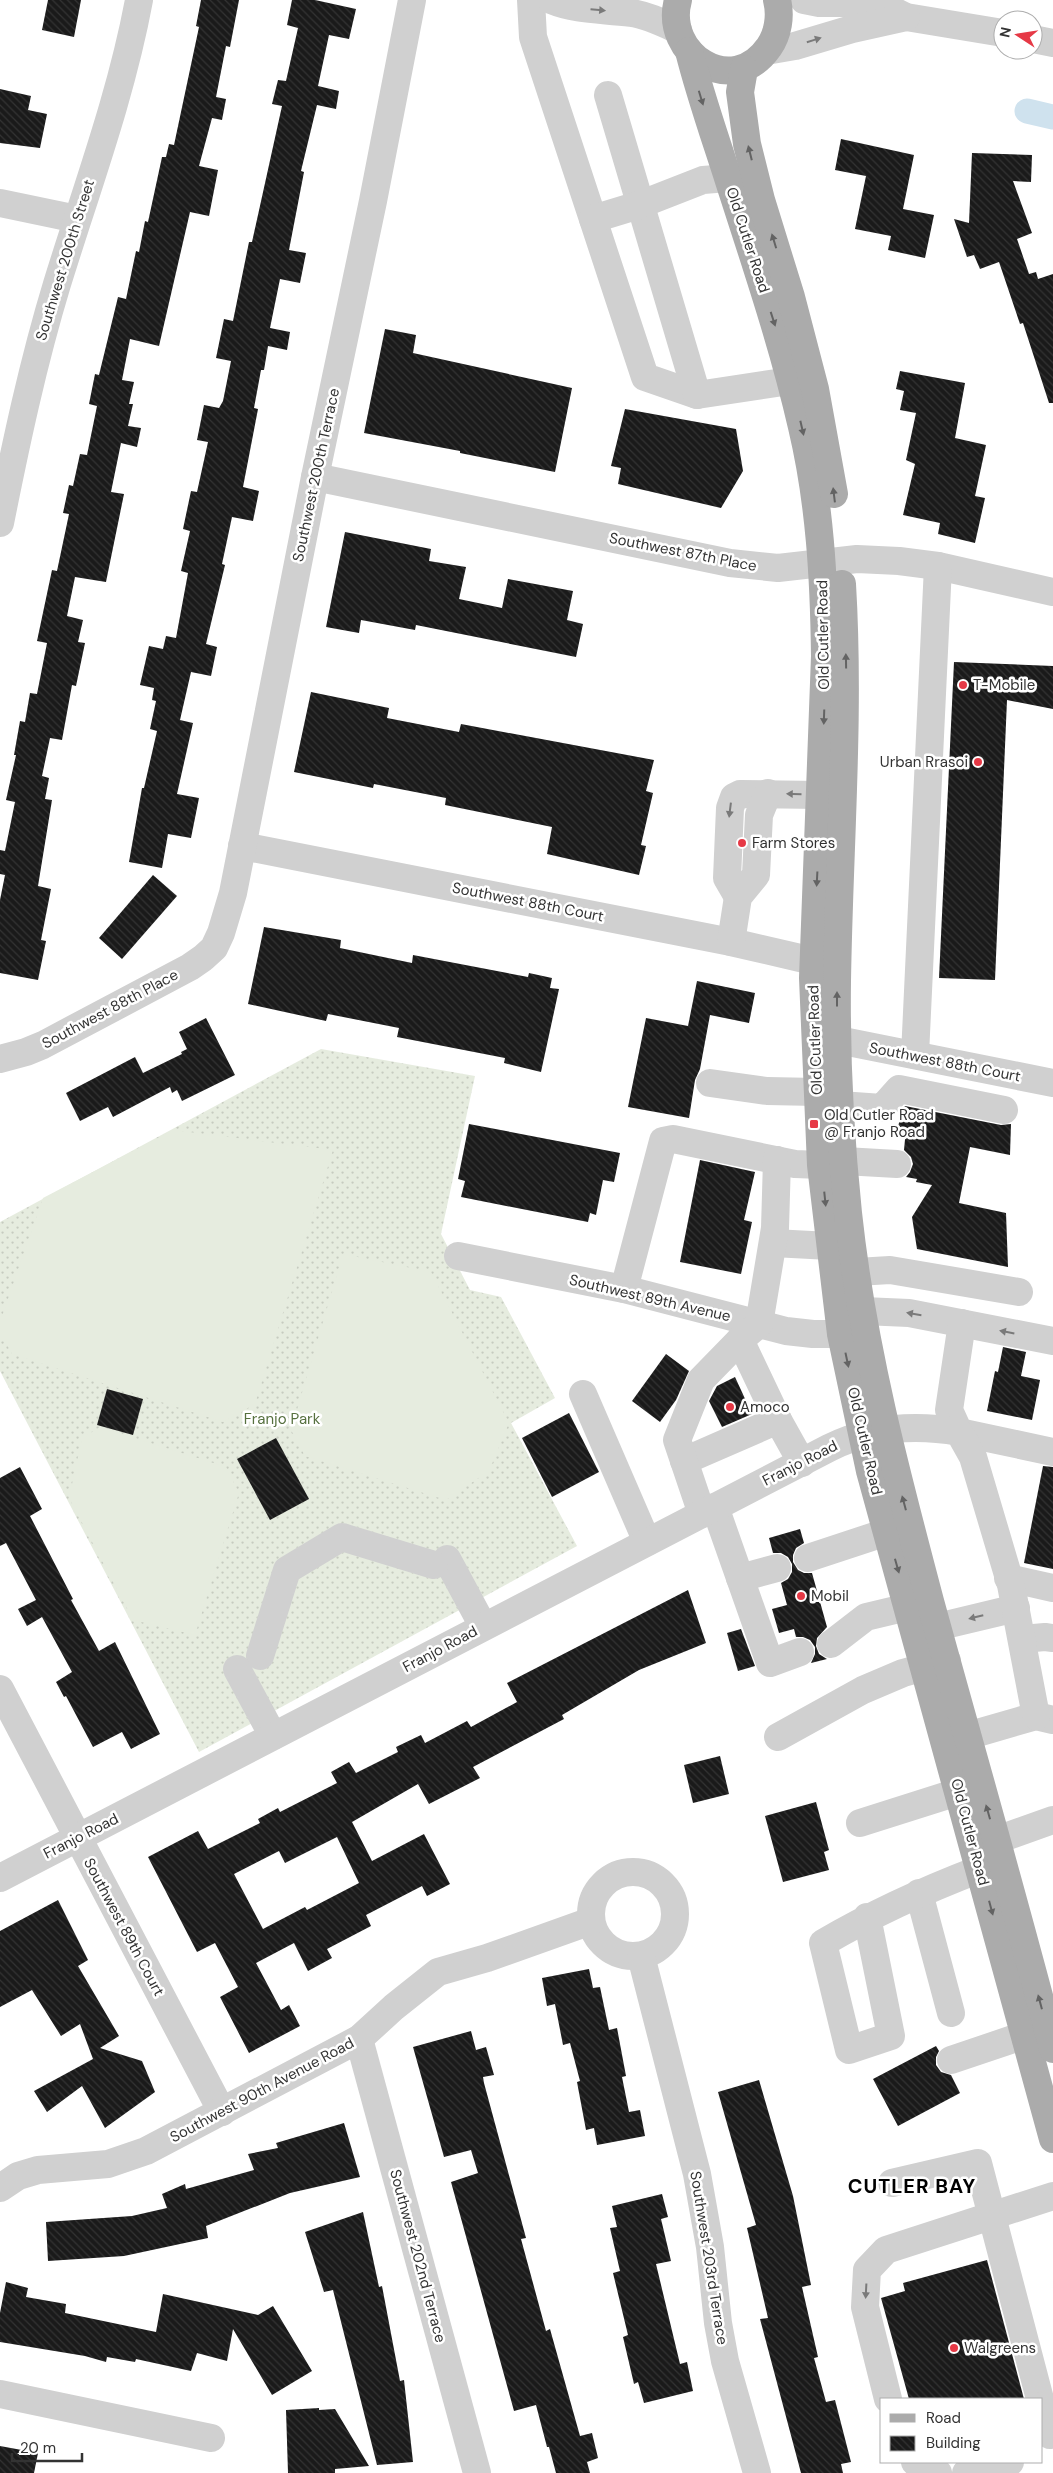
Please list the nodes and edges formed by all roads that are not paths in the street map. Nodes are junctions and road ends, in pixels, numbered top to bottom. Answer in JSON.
{"nodes":[{"id":1,"x":139,"y":0,"type":"edge"},
{"id":2,"x":412,"y":0,"type":"edge"},
{"id":3,"x":531,"y":0,"type":"edge"},
{"id":4,"x":551,"y":0,"type":"edge"},
{"id":5,"x":678,"y":0,"type":"edge"},
{"id":6,"x":777,"y":0,"type":"edge"},
{"id":7,"x":804,"y":0,"type":"edge"},
{"id":8,"x":906,"y":17,"type":"junction"},
{"id":9,"x":993,"y":31,"type":"edge"},
{"id":10,"x":684,"y":41,"type":"junction"},
{"id":11,"x":766,"y":51,"type":"junction"},
{"id":12,"x":744,"y":69,"type":"junction"},
{"id":13,"x":608,"y":95,"type":"dead end"},
{"id":14,"x":728,"y":178,"type":"junction"},
{"id":15,"x":761,"y":200,"type":"junction"},
{"id":16,"x":0,"y":203,"type":"edge"},
{"id":17,"x":639,"y":205,"type":"junction"},
{"id":18,"x":77,"y":219,"type":"junction"},
{"id":19,"x":593,"y":219,"type":"junction"},
{"id":20,"x":790,"y":381,"type":"junction"},
{"id":21,"x":697,"y":395,"type":"junction"},
{"id":22,"x":315,"y":477,"type":"junction"},
{"id":23,"x":2,"y":506,"type":"edge"},
{"id":24,"x":831,"y":562,"type":"junction"},
{"id":25,"x":938,"y":566,"type":"junction"},
{"id":26,"x":1053,"y":592,"type":"edge"},
{"id":27,"x":832,"y":796,"type":"junction"},
{"id":28,"x":242,"y":846,"type":"junction"},
{"id":29,"x":731,"y":942,"type":"junction"},
{"id":30,"x":214,"y":948,"type":"joint"},
{"id":31,"x":813,"y":961,"type":"junction"},
{"id":32,"x":838,"y":1040,"type":"junction"},
{"id":33,"x":915,"y":1055,"type":"junction"},
{"id":34,"x":0,"y":1059,"type":"edge"},
{"id":35,"x":959,"y":1064,"type":"junction"},
{"id":36,"x":710,"y":1083,"type":"dead end"},
{"id":37,"x":1053,"y":1083,"type":"edge"},
{"id":38,"x":832,"y":1096,"type":"junction"},
{"id":39,"x":951,"y":1099,"type":"junction"},
{"id":40,"x":1004,"y":1110,"type":"dead end"},
{"id":41,"x":777,"y":1160,"type":"junction"},
{"id":42,"x":832,"y":1163,"type":"junction"},
{"id":43,"x":897,"y":1164,"type":"dead end"},
{"id":44,"x":773,"y":1243,"type":"junction"},
{"id":45,"x":830,"y":1246,"type":"junction"},
{"id":46,"x":458,"y":1256,"type":"dead end"},
{"id":47,"x":857,"y":1272,"type":"junction"},
{"id":48,"x":624,"y":1289,"type":"junction"},
{"id":49,"x":1019,"y":1292,"type":"dead end"},
{"id":50,"x":863,"y":1311,"type":"junction"},
{"id":51,"x":962,"y":1323,"type":"junction"},
{"id":52,"x":749,"y":1332,"type":"junction"},
{"id":53,"x":842,"y":1334,"type":"junction"},
{"id":54,"x":1053,"y":1342,"type":"edge"},
{"id":55,"x":583,"y":1394,"type":"dead end"},
{"id":56,"x":778,"y":1420,"type":"junction"},
{"id":57,"x":873,"y":1432,"type":"junction"},
{"id":58,"x":959,"y":1432,"type":"junction"},
{"id":59,"x":1053,"y":1452,"type":"edge"},
{"id":60,"x":684,"y":1462,"type":"junction"},
{"id":61,"x":802,"y":1462,"type":"junction"},
{"id":62,"x":709,"y":1510,"type":"junction"},
{"id":63,"x":887,"y":1532,"type":"junction"},
{"id":64,"x":647,"y":1542,"type":"junction"},
{"id":65,"x":808,"y":1558,"type":"dead end"},
{"id":66,"x":777,"y":1568,"type":"dead end"},
{"id":67,"x":740,"y":1578,"type":"junction"},
{"id":68,"x":1008,"y":1578,"type":"junction"},
{"id":69,"x":1050,"y":1585,"type":"edge"},
{"id":70,"x":908,"y":1608,"type":"junction"},
{"id":71,"x":1016,"y":1608,"type":"junction"},
{"id":72,"x":482,"y":1626,"type":"junction"},
{"id":73,"x":937,"y":1627,"type":"junction"},
{"id":74,"x":1053,"y":1638,"type":"edge"},
{"id":75,"x":1022,"y":1639,"type":"junction"},
{"id":76,"x":831,"y":1644,"type":"dead end"},
{"id":77,"x":800,"y":1652,"type":"dead end"},
{"id":78,"x":936,"y":1664,"type":"junction"},
{"id":79,"x":0,"y":1689,"type":"edge"},
{"id":80,"x":1045,"y":1718,"type":"edge"},
{"id":81,"x":273,"y":1736,"type":"junction"},
{"id":82,"x":778,"y":1737,"type":"dead end"},
{"id":83,"x":956,"y":1740,"type":"junction"},
{"id":84,"x":970,"y":1788,"type":"junction"},
{"id":85,"x":1053,"y":1820,"type":"edge"},
{"id":86,"x":860,"y":1823,"type":"dead end"},
{"id":87,"x":78,"y":1838,"type":"junction"},
{"id":88,"x":983,"y":1852,"type":"junction"},
{"id":89,"x":0,"y":1878,"type":"edge"},
{"id":90,"x":919,"y":1893,"type":"junction"},
{"id":91,"x":868,"y":1917,"type":"dead end"},
{"id":92,"x":591,"y":1921,"type":"junction"},
{"id":93,"x":641,"y":1956,"type":"junction"},
{"id":94,"x":951,"y":2013,"type":"dead end"},
{"id":95,"x":1042,"y":2037,"type":"edge"},
{"id":96,"x":359,"y":2040,"type":"junction"},
{"id":97,"x":951,"y":2060,"type":"dead end"},
{"id":98,"x":1046,"y":2085,"type":"edge"},
{"id":99,"x":222,"y":2112,"type":"junction"},
{"id":100,"x":1053,"y":2139,"type":"edge"},
{"id":101,"x":892,"y":2183,"type":"dead end"},
{"id":102,"x":0,"y":2188,"type":"edge"},
{"id":103,"x":1053,"y":2196,"type":"edge"},
{"id":104,"x":990,"y":2216,"type":"junction"},
{"id":105,"x":0,"y":2394,"type":"edge"},
{"id":106,"x":888,"y":2398,"type":"edge"},
{"id":107,"x":1040,"y":2398,"type":"edge"},
{"id":108,"x":1043,"y":2412,"type":"edge"},
{"id":109,"x":1047,"y":2436,"type":"edge"},
{"id":110,"x":211,"y":2438,"type":"dead end"},
{"id":111,"x":1006,"y":2463,"type":"edge"},
{"id":112,"x":477,"y":2473,"type":"edge"},
{"id":113,"x":757,"y":2473,"type":"edge"},
{"id":114,"x":966,"y":2473,"type":"edge"}],
"edges":[{"from":1,"to":18,"type":"street","name":"Southwest 200th Street"},
{"from":2,"to":22,"type":"street","name":"Southwest 200th Terrace"},
{"from":3,"to":19,"type":"street"},
{"from":4,"to":10,"type":"street","one_way":true},
{"from":5,"to":10,"type":"main road","name":"Old Cutler Road"},
{"from":6,"to":11,"type":"main road"},
{"from":7,"to":8,"type":"street"},
{"from":8,"to":9,"type":"street"},
{"from":11,"to":8,"type":"street","one_way":true},
{"from":10,"to":12,"type":"main road"},
{"from":10,"to":14,"type":"main road","name":"Old Cutler Road","one_way":true},
{"from":11,"to":12,"type":"main road"},
{"from":15,"to":12,"type":"main road","name":"Old Cutler Road","one_way":true},
{"from":13,"to":17,"type":"street"},
{"from":14,"to":15,"type":"main road"},
{"from":14,"to":17,"type":"street"},
{"from":14,"to":20,"type":"main road","name":"Old Cutler Road","one_way":true},
{"from":24,"to":15,"type":"main road","name":"Old Cutler Road","one_way":true},
{"from":16,"to":18,"type":"street"},
{"from":17,"to":19,"type":"street"},
{"from":17,"to":21,"type":"street"},
{"from":18,"to":23,"type":"street","name":"Southwest 200th Street"},
{"from":19,"to":21,"type":"street"},
{"from":20,"to":21,"type":"street"},
{"from":20,"to":24,"type":"main road","name":"Old Cutler Road","one_way":true},
{"from":22,"to":24,"type":"street","name":"Southwest 87th Place"},
{"from":22,"to":28,"type":"street","name":"Southwest 200th Terrace"},
{"from":24,"to":25,"type":"street","name":"Southwest 87th Place"},
{"from":24,"to":27,"type":"main road","name":"Old Cutler Road"},
{"from":25,"to":26,"type":"street","name":"Southwest 87th Place"},
{"from":25,"to":33,"type":"street"},
{"from":27,"to":29,"type":"street","one_way":true},
{"from":27,"to":31,"type":"main road","name":"Old Cutler Road","one_way":true},
{"from":32,"to":27,"type":"main road","name":"Old Cutler Road","one_way":true},
{"from":28,"to":29,"type":"street","name":"Southwest 88th Court"},
{"from":28,"to":30,"type":"street","name":"Southwest 200th Terrace"},
{"from":29,"to":31,"type":"street","name":"Southwest 88th Court"},
{"from":30,"to":34,"type":"street","name":"Southwest 88th Place"},
{"from":31,"to":38,"type":"main road","name":"Old Cutler Road"},
{"from":32,"to":33,"type":"street","name":"Southwest 88th Court"},
{"from":32,"to":38,"type":"main road","name":"Old Cutler Road"},
{"from":33,"to":35,"type":"street","name":"Southwest 88th Court"},
{"from":35,"to":37,"type":"street","name":"Southwest 88th Court"},
{"from":35,"to":39,"type":"street"},
{"from":36,"to":38,"type":"street"},
{"from":38,"to":39,"type":"street"},
{"from":38,"to":42,"type":"main road","name":"Old Cutler Road"},
{"from":39,"to":40,"type":"street"},
{"from":41,"to":42,"type":"street"},
{"from":41,"to":44,"type":"street"},
{"from":41,"to":48,"type":"street"},
{"from":42,"to":43,"type":"street"},
{"from":42,"to":45,"type":"main road","name":"Old Cutler Road","one_way":true},
{"from":42,"to":47,"type":"main road","name":"Old Cutler Road"},
{"from":44,"to":45,"type":"street"},
{"from":44,"to":52,"type":"street"},
{"from":45,"to":53,"type":"main road","name":"Old Cutler Road"},
{"from":46,"to":48,"type":"street","name":"Southwest 89th Avenue"},
{"from":47,"to":49,"type":"street"},
{"from":47,"to":50,"type":"main road","name":"Old Cutler Road"},
{"from":48,"to":52,"type":"street","name":"Southwest 89th Avenue"},
{"from":51,"to":50,"type":"street","one_way":true},
{"from":50,"to":57,"type":"main road","name":"Old Cutler Road"},
{"from":54,"to":51,"type":"street","one_way":true},
{"from":51,"to":58,"type":"street"},
{"from":52,"to":53,"type":"street","name":"Southwest 89th Avenue"},
{"from":52,"to":56,"type":"street"},
{"from":52,"to":60,"type":"street"},
{"from":53,"to":57,"type":"main road","name":"Old Cutler Road","one_way":true},
{"from":55,"to":64,"type":"street"},
{"from":56,"to":60,"type":"street"},
{"from":56,"to":61,"type":"street"},
{"from":57,"to":58,"type":"street"},
{"from":57,"to":61,"type":"street","name":"Franjo Road"},
{"from":57,"to":63,"type":"main road","name":"Old Cutler Road"},
{"from":73,"to":57,"type":"main road","name":"Old Cutler Road","one_way":true},
{"from":58,"to":59,"type":"street"},
{"from":58,"to":68,"type":"street"},
{"from":60,"to":62,"type":"street"},
{"from":61,"to":62,"type":"street","name":"Franjo Road"},
{"from":62,"to":64,"type":"street","name":"Franjo Road"},
{"from":62,"to":67,"type":"street"},
{"from":63,"to":65,"type":"street"},
{"from":63,"to":70,"type":"main road","name":"Old Cutler Road","one_way":true},
{"from":64,"to":72,"type":"street","name":"Franjo Road"},
{"from":66,"to":67,"type":"street"},
{"from":67,"to":77,"type":"street"},
{"from":68,"to":69,"type":"street"},
{"from":68,"to":71,"type":"street"},
{"from":70,"to":76,"type":"street"},
{"from":70,"to":78,"type":"main road","name":"Old Cutler Road"},
{"from":71,"to":73,"type":"street","one_way":true},
{"from":71,"to":75,"type":"street"},
{"from":72,"to":81,"type":"street","name":"Franjo Road"},
{"from":72,"to":81,"type":"street"},
{"from":73,"to":78,"type":"main road","name":"Old Cutler Road"},
{"from":74,"to":75,"type":"street"},
{"from":75,"to":80,"type":"street"},
{"from":78,"to":82,"type":"street"},
{"from":78,"to":83,"type":"main road","name":"Old Cutler Road"},
{"from":79,"to":87,"type":"street","name":"Southwest 89th Court"},
{"from":80,"to":83,"type":"street"},
{"from":81,"to":87,"type":"street","name":"Franjo Road"},
{"from":83,"to":84,"type":"main road","name":"Old Cutler Road"},
{"from":84,"to":86,"type":"street"},
{"from":84,"to":88,"type":"main road","name":"Old Cutler Road"},
{"from":85,"to":88,"type":"street"},
{"from":87,"to":89,"type":"street","name":"Franjo Road"},
{"from":87,"to":99,"type":"street","name":"Southwest 89th Court"},
{"from":88,"to":90,"type":"street"},
{"from":88,"to":95,"type":"main road","name":"Old Cutler Road"},
{"from":90,"to":91,"type":"street"},
{"from":90,"to":94,"type":"street"},
{"from":92,"to":93,"type":"street"},
{"from":92,"to":93,"type":"street"},
{"from":92,"to":96,"type":"street","name":"Southwest 90th Avenue Road"},
{"from":93,"to":113,"type":"street","name":"Southwest 203rd Terrace"},
{"from":95,"to":97,"type":"street"},
{"from":95,"to":98,"type":"main road","name":"Old Cutler Road"},
{"from":96,"to":99,"type":"street","name":"Southwest 90th Avenue Road"},
{"from":96,"to":112,"type":"street","name":"Southwest 202nd Terrace"},
{"from":98,"to":100,"type":"main road","name":"Old Cutler Road"},
{"from":99,"to":102,"type":"street","name":"Southwest 90th Avenue Road"},
{"from":101,"to":104,"type":"street"},
{"from":103,"to":104,"type":"street"},
{"from":104,"to":106,"type":"street","one_way":true},
{"from":104,"to":107,"type":"street"},
{"from":105,"to":110,"type":"street"},
{"from":108,"to":109,"type":"street"},
{"from":111,"to":114,"type":"street"}]}
